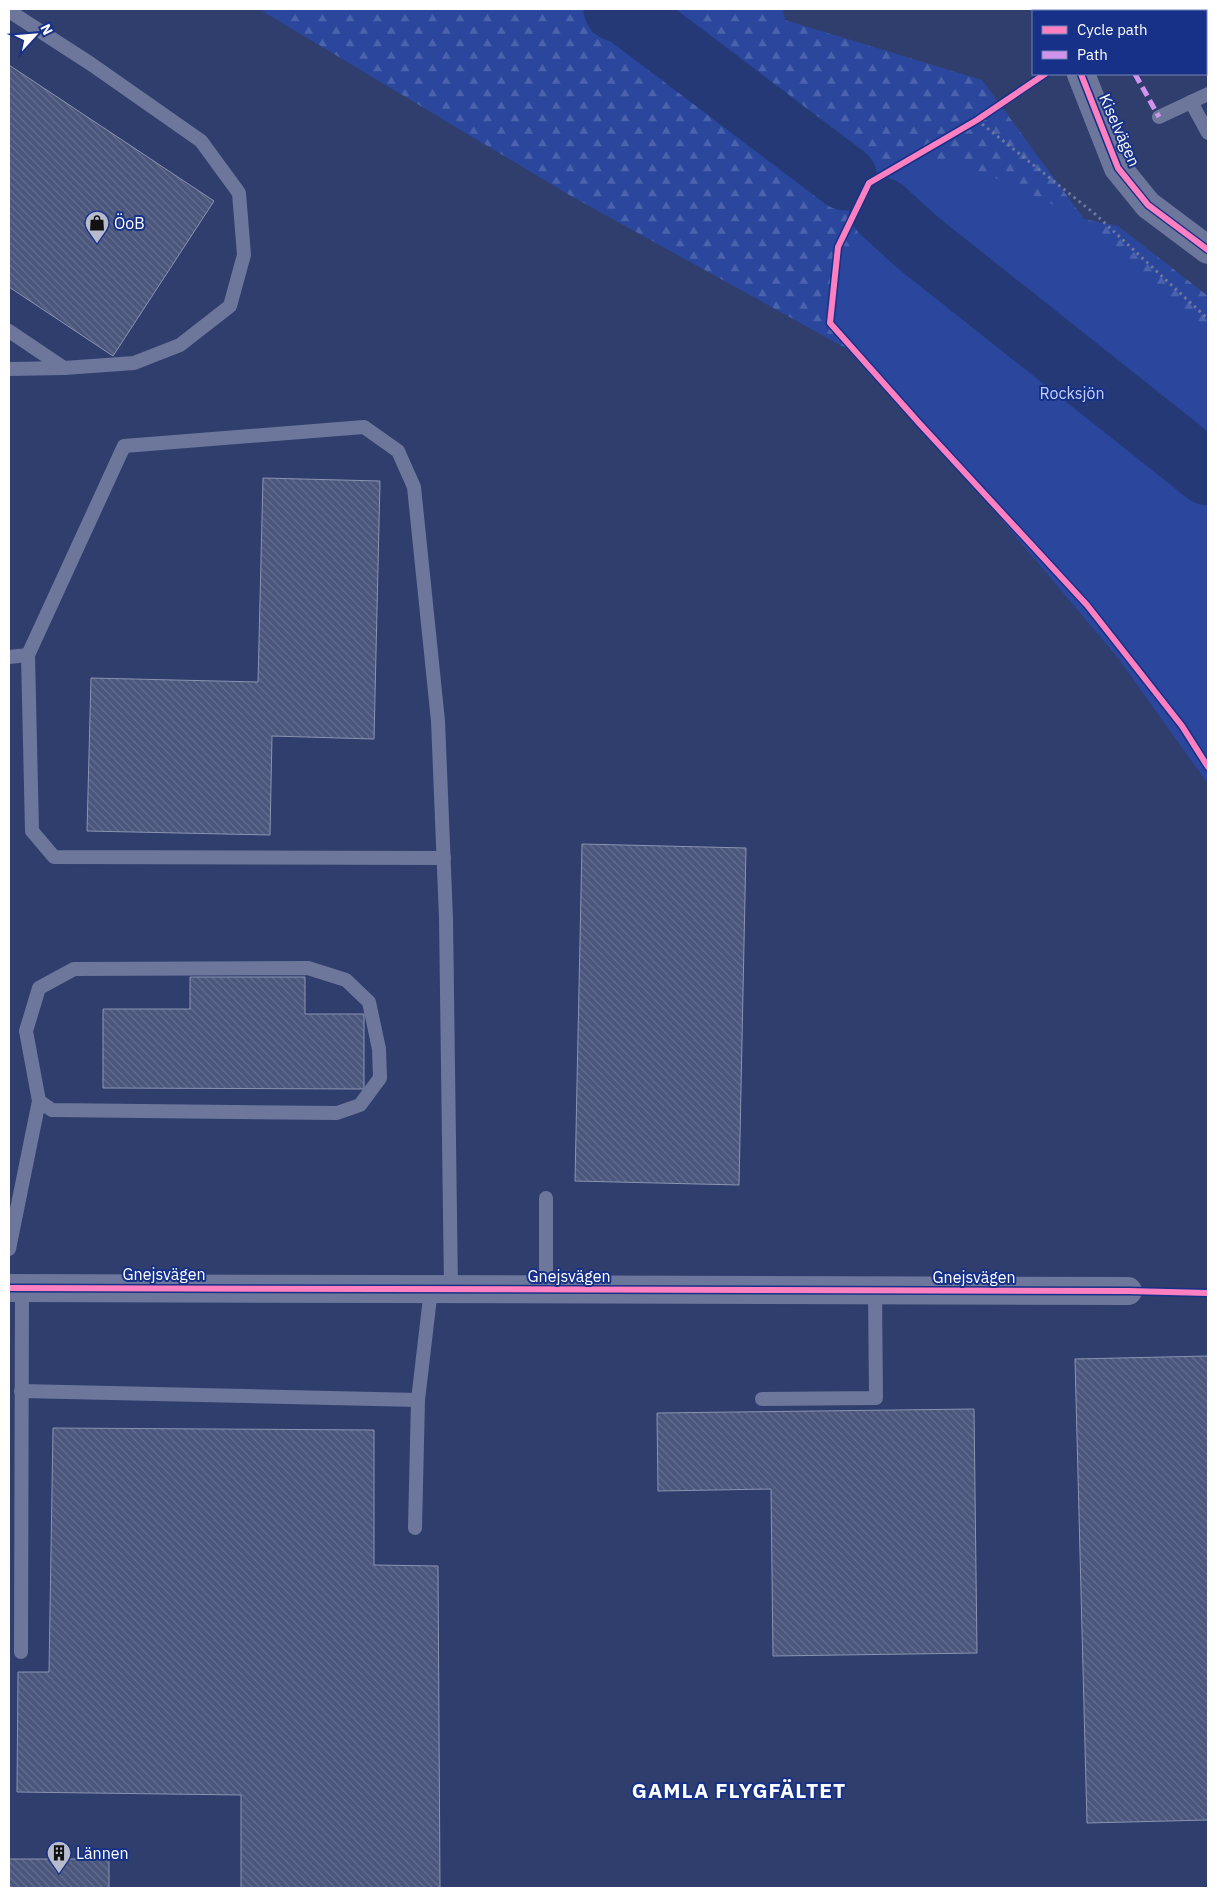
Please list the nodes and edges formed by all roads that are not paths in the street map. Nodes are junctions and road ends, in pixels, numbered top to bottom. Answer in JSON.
{"nodes":[{"id":1,"x":9,"y":11,"type":"edge"},
{"id":2,"x":1081,"y":75,"type":"edge"},
{"id":3,"x":1208,"y":94,"type":"edge"},
{"id":4,"x":1191,"y":102,"type":"junction"},
{"id":5,"x":1159,"y":117,"type":"dead end"},
{"id":6,"x":1208,"y":133,"type":"edge"},
{"id":7,"x":1208,"y":250,"type":"edge"},
{"id":8,"x":9,"y":331,"type":"edge"},
{"id":9,"x":64,"y":368,"type":"junction"},
{"id":10,"x":9,"y":369,"type":"edge"},
{"id":11,"x":28,"y":655,"type":"junction"},
{"id":12,"x":9,"y":657,"type":"edge"},
{"id":13,"x":444,"y":858,"type":"junction"},
{"id":14,"x":39,"y":1101,"type":"junction"},
{"id":15,"x":546,"y":1198,"type":"dead end"},
{"id":16,"x":9,"y":1249,"type":"edge"},
{"id":17,"x":15,"y":1288,"type":"edge"},
{"id":18,"x":441,"y":1289,"type":"junction"},
{"id":19,"x":546,"y":1289,"type":"junction"},
{"id":20,"x":875,"y":1290,"type":"junction"},
{"id":21,"x":1128,"y":1291,"type":"dead end"},
{"id":22,"x":21,"y":1391,"type":"junction"},
{"id":23,"x":762,"y":1399,"type":"dead end"},
{"id":24,"x":418,"y":1400,"type":"junction"},
{"id":25,"x":415,"y":1528,"type":"dead end"},
{"id":26,"x":21,"y":1652,"type":"dead end"}],
"edges":[{"from":1,"to":9,"type":"lane"},
{"from":2,"to":7,"type":"street","name":"Kiselvägen"},
{"from":3,"to":4,"type":"lane"},
{"from":4,"to":5,"type":"lane"},
{"from":4,"to":6,"type":"lane"},
{"from":8,"to":9,"type":"lane"},
{"from":9,"to":10,"type":"lane"},
{"from":11,"to":12,"type":"lane"},
{"from":11,"to":13,"type":"lane"},
{"from":11,"to":13,"type":"lane"},
{"from":13,"to":18,"type":"lane"},
{"from":14,"to":14,"type":"lane"},
{"from":14,"to":16,"type":"lane"},
{"from":15,"to":19,"type":"lane"},
{"from":17,"to":18,"type":"street","name":"Gnejsvägen"},
{"from":17,"to":22,"type":"lane"},
{"from":18,"to":19,"type":"street","name":"Gnejsvägen"},
{"from":18,"to":24,"type":"lane"},
{"from":19,"to":20,"type":"street","name":"Gnejsvägen"},
{"from":20,"to":21,"type":"street","name":"Gnejsvägen"},
{"from":20,"to":23,"type":"lane"},
{"from":22,"to":24,"type":"lane"},
{"from":22,"to":26,"type":"lane"},
{"from":24,"to":25,"type":"lane"}]}
